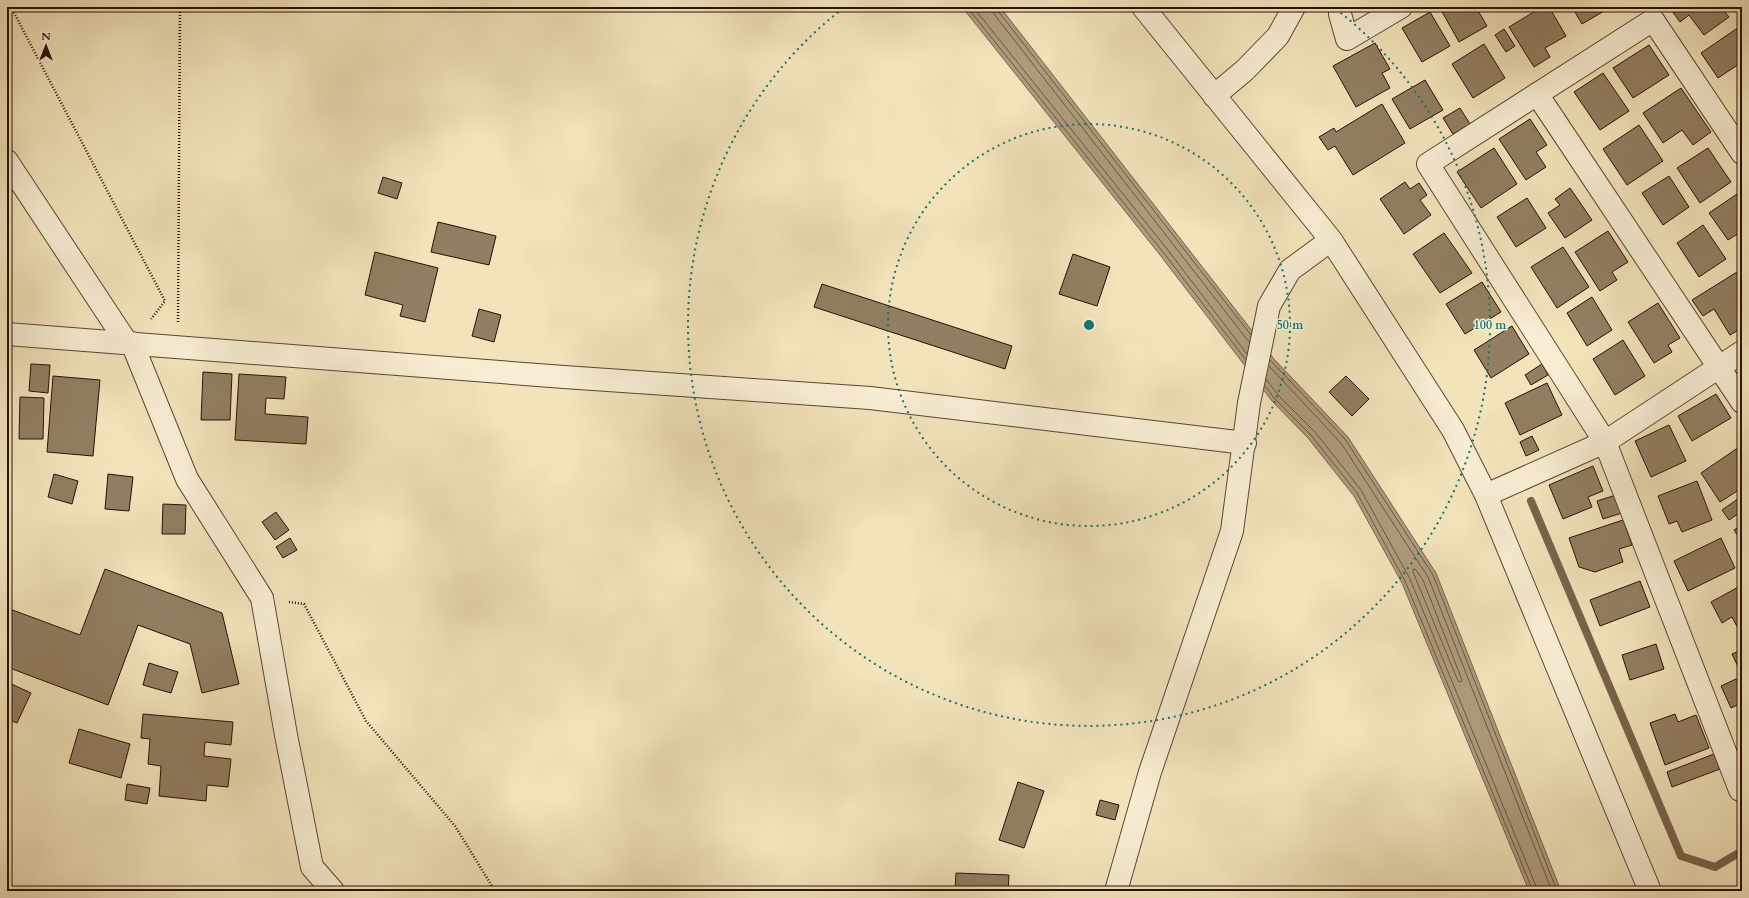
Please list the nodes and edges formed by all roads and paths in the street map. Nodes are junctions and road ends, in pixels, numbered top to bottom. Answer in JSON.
{"nodes":[{"id":1,"x":11,"y":7,"type":"edge"},
{"id":2,"x":180,"y":7,"type":"edge"},
{"id":3,"x":1143,"y":7,"type":"edge"},
{"id":4,"x":1294,"y":7,"type":"edge"},
{"id":5,"x":1340,"y":7,"type":"edge"},
{"id":6,"x":1401,"y":7,"type":"edge"},
{"id":7,"x":1537,"y":94,"type":"junction"},
{"id":8,"x":1214,"y":96,"type":"junction"},
{"id":9,"x":1742,"y":153,"type":"edge"},
{"id":10,"x":7,"y":161,"type":"edge"},
{"id":11,"x":1331,"y":240,"type":"junction"},
{"id":12,"x":7,"y":334,"type":"edge"},
{"id":13,"x":130,"y":343,"type":"junction"},
{"id":14,"x":178,"y":347,"type":"junction"},
{"id":15,"x":1742,"y":352,"type":"edge"},
{"id":16,"x":1720,"y":367,"type":"junction"},
{"id":17,"x":1742,"y":402,"type":"edge"},
{"id":18,"x":1606,"y":442,"type":"junction"},
{"id":19,"x":1245,"y":443,"type":"junction"},
{"id":20,"x":1486,"y":495,"type":"junction"},
{"id":21,"x":262,"y":598,"type":"junction"},
{"id":22,"x":1742,"y":789,"type":"edge"},
{"id":23,"x":333,"y":891,"type":"edge"},
{"id":24,"x":495,"y":891,"type":"edge"},
{"id":25,"x":1116,"y":891,"type":"edge"},
{"id":26,"x":1650,"y":891,"type":"edge"}],
"edges":[{"from":1,"to":13,"type":"path"},
{"from":2,"to":14,"type":"path"},
{"from":3,"to":8,"type":"street"},
{"from":4,"to":8,"type":"street"},
{"from":5,"to":6,"type":"street"},
{"from":7,"to":9,"type":"street"},
{"from":7,"to":16,"type":"street"},
{"from":7,"to":18,"type":"street"},
{"from":8,"to":11,"type":"street"},
{"from":10,"to":13,"type":"street"},
{"from":11,"to":19,"type":"street"},
{"from":11,"to":20,"type":"street"},
{"from":12,"to":13,"type":"street"},
{"from":13,"to":14,"type":"street"},
{"from":13,"to":21,"type":"street"},
{"from":14,"to":19,"type":"street"},
{"from":15,"to":16,"type":"street"},
{"from":16,"to":17,"type":"street"},
{"from":16,"to":18,"type":"street"},
{"from":18,"to":20,"type":"street"},
{"from":18,"to":22,"type":"street"},
{"from":19,"to":25,"type":"street"},
{"from":20,"to":26,"type":"street"},
{"from":21,"to":23,"type":"street"},
{"from":21,"to":24,"type":"path"}]}
